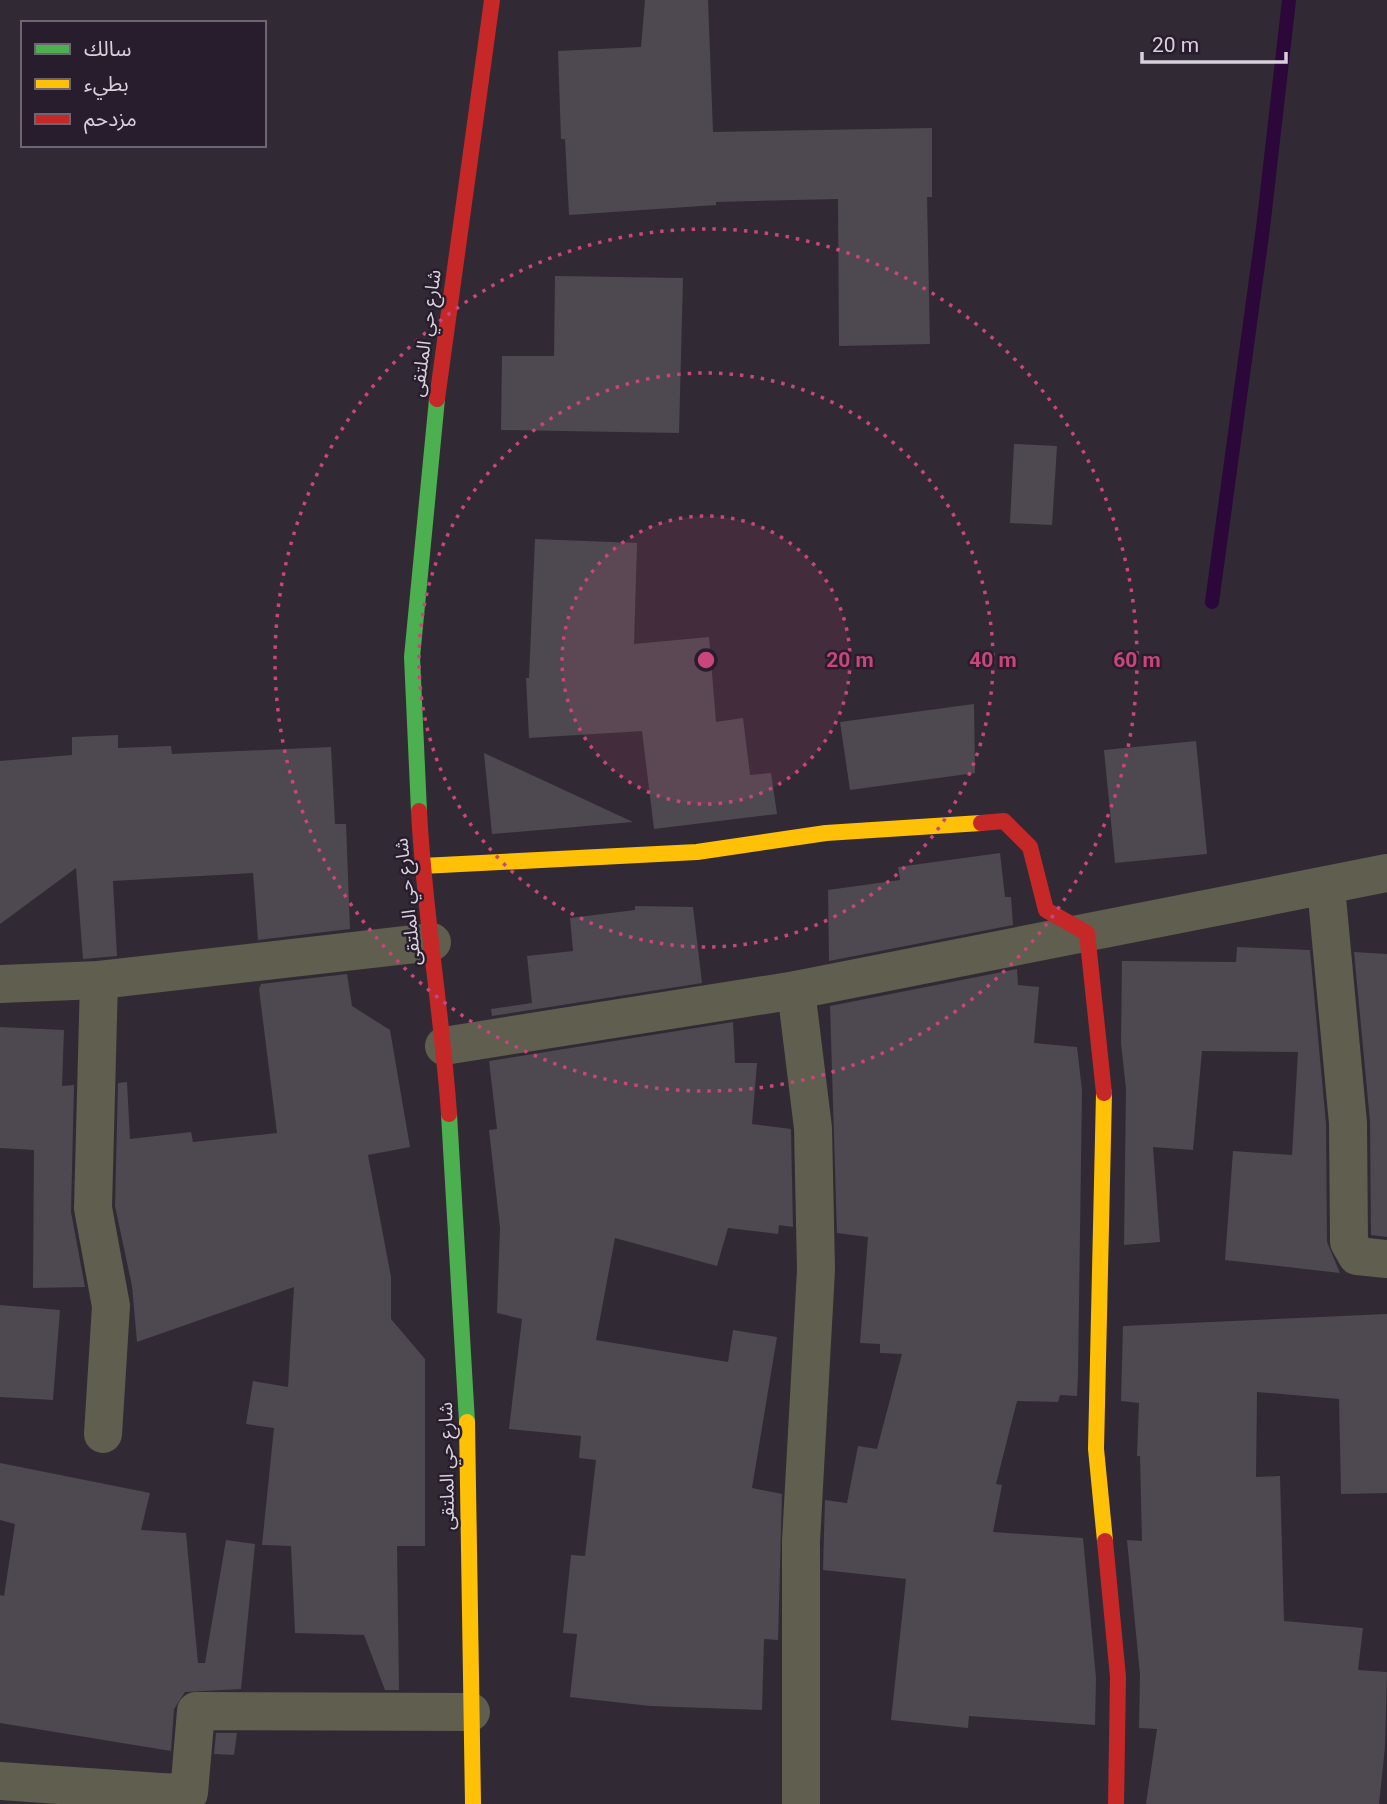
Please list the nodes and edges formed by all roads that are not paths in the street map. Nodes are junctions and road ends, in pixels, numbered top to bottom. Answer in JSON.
{"nodes":[{"id":1,"x":492,"y":0,"type":"edge"},
{"id":2,"x":422,"y":866,"type":"junction"},
{"id":3,"x":1387,"y":873,"type":"edge"},
{"id":4,"x":1326,"y":887,"type":"junction"},
{"id":5,"x":1087,"y":933,"type":"junction"},
{"id":6,"x":432,"y":942,"type":"junction"},
{"id":7,"x":99,"y":980,"type":"junction"},
{"id":8,"x":0,"y":984,"type":"edge"},
{"id":9,"x":796,"y":990,"type":"junction"},
{"id":10,"x":444,"y":1046,"type":"junction"},
{"id":11,"x":1387,"y":1259,"type":"edge"},
{"id":12,"x":103,"y":1434,"type":"dead end"},
{"id":13,"x":471,"y":1712,"type":"junction"},
{"id":14,"x":0,"y":1781,"type":"edge"},
{"id":15,"x":159,"y":1798,"type":"edge"},
{"id":16,"x":473,"y":1804,"type":"edge"},
{"id":17,"x":801,"y":1804,"type":"edge"},
{"id":18,"x":1116,"y":1804,"type":"edge"}],
"edges":[{"from":1,"to":2,"type":"street","name":"شارع حي الملتقى"},
{"from":2,"to":5,"type":"street"},
{"from":2,"to":6,"type":"street","name":"شارع حي الملتقى"},
{"from":3,"to":4,"type":"street"},
{"from":4,"to":5,"type":"street"},
{"from":4,"to":11,"type":"street"},
{"from":5,"to":9,"type":"street"},
{"from":5,"to":18,"type":"street"},
{"from":6,"to":7,"type":"street"},
{"from":6,"to":10,"type":"street","name":"شارع حي الملتقى"},
{"from":7,"to":8,"type":"street"},
{"from":7,"to":12,"type":"street"},
{"from":9,"to":10,"type":"street"},
{"from":9,"to":17,"type":"street"},
{"from":10,"to":13,"type":"street","name":"شارع حي الملتقى"},
{"from":13,"to":15,"type":"street"},
{"from":13,"to":16,"type":"street","name":"شارع حي الملتقى"},
{"from":14,"to":15,"type":"street"}]}
